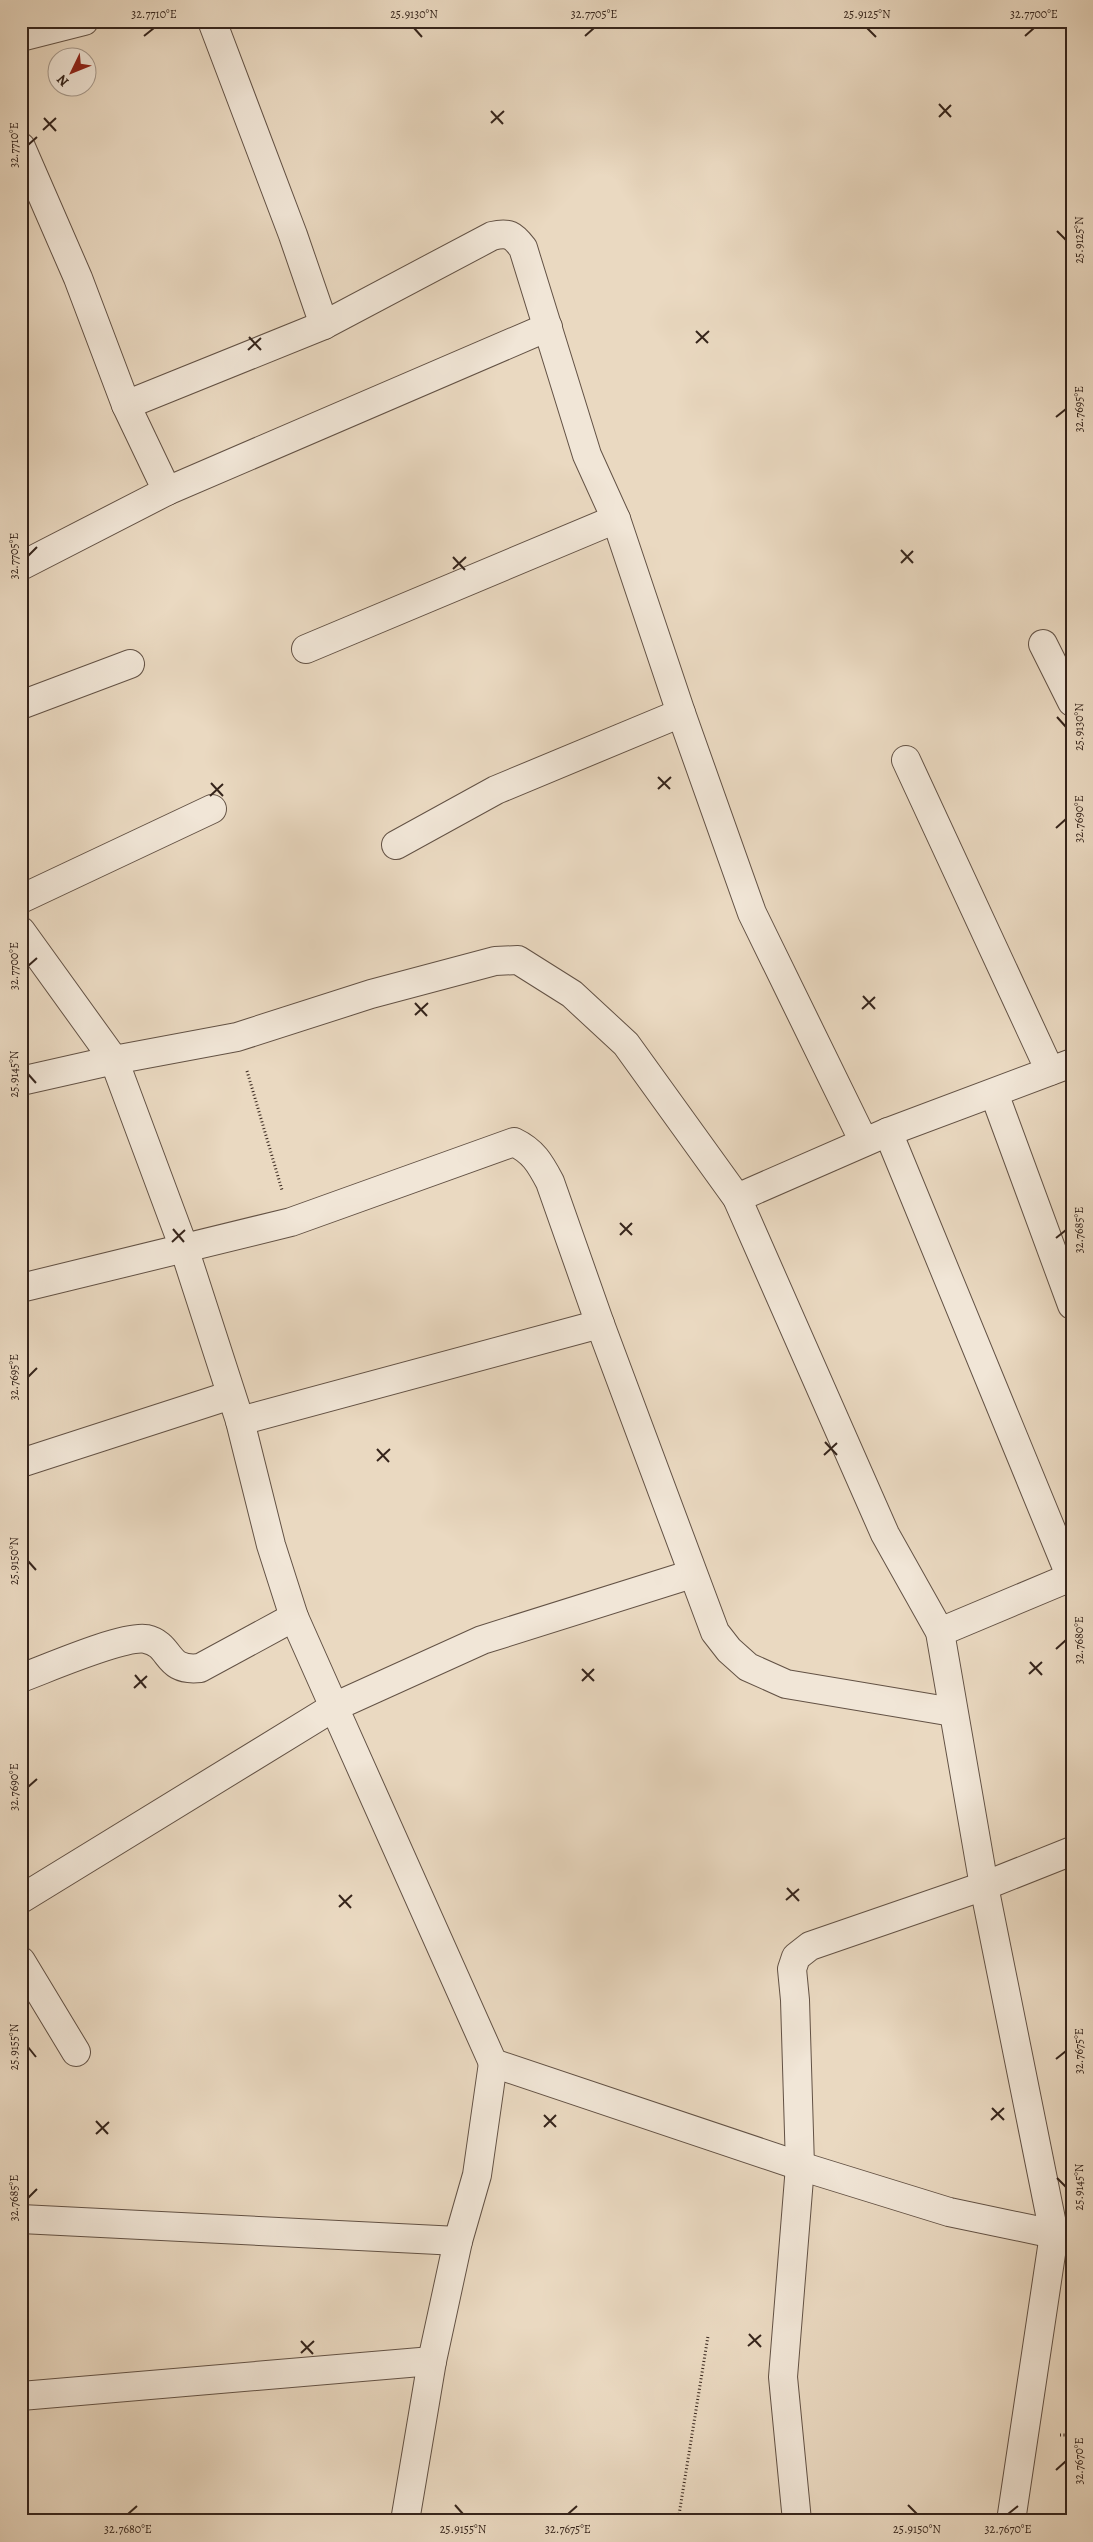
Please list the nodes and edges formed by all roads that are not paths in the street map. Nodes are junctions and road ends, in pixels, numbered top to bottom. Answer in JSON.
{"nodes":[{"id":1,"x":84,"y":21,"type":"edge"},
{"id":2,"x":212,"y":21,"type":"edge"},
{"id":3,"x":21,"y":37,"type":"edge"},
{"id":4,"x":21,"y":148,"type":"edge"},
{"id":5,"x":324,"y":325,"type":"junction"},
{"id":6,"x":548,"y":327,"type":"junction"},
{"id":7,"x":126,"y":405,"type":"junction"},
{"id":8,"x":166,"y":491,"type":"junction"},
{"id":9,"x":616,"y":519,"type":"junction"},
{"id":10,"x":21,"y":566,"type":"edge"},
{"id":11,"x":1042,"y":644,"type":"dead end"},
{"id":12,"x":306,"y":649,"type":"dead end"},
{"id":13,"x":130,"y":664,"type":"dead end"},
{"id":14,"x":1072,"y":702,"type":"edge"},
{"id":15,"x":21,"y":705,"type":"edge"},
{"id":16,"x":681,"y":713,"type":"junction"},
{"id":17,"x":906,"y":760,"type":"dead end"},
{"id":18,"x":212,"y":809,"type":"dead end"},
{"id":19,"x":396,"y":845,"type":"dead end"},
{"id":20,"x":21,"y":899,"type":"edge"},
{"id":21,"x":21,"y":931,"type":"edge"},
{"id":22,"x":114,"y":1060,"type":"junction"},
{"id":23,"x":1061,"y":1067,"type":"edge"},
{"id":24,"x":21,"y":1081,"type":"edge"},
{"id":25,"x":994,"y":1093,"type":"junction"},
{"id":26,"x":876,"y":1137,"type":"junction"},
{"id":27,"x":737,"y":1198,"type":"junction"},
{"id":28,"x":184,"y":1248,"type":"junction"},
{"id":29,"x":21,"y":1288,"type":"edge"},
{"id":30,"x":1072,"y":1305,"type":"edge"},
{"id":31,"x":600,"y":1324,"type":"junction"},
{"id":32,"x":231,"y":1395,"type":"junction"},
{"id":33,"x":240,"y":1422,"type":"junction"},
{"id":34,"x":21,"y":1463,"type":"edge"},
{"id":35,"x":692,"y":1574,"type":"junction"},
{"id":36,"x":1071,"y":1579,"type":"edge"},
{"id":37,"x":294,"y":1617,"type":"junction"},
{"id":38,"x":940,"y":1632,"type":"junction"},
{"id":39,"x":21,"y":1678,"type":"edge"},
{"id":40,"x":334,"y":1707,"type":"junction"},
{"id":41,"x":953,"y":1712,"type":"junction"},
{"id":42,"x":1072,"y":1851,"type":"edge"},
{"id":43,"x":984,"y":1886,"type":"junction"},
{"id":44,"x":21,"y":1899,"type":"edge"},
{"id":45,"x":21,"y":1961,"type":"edge"},
{"id":46,"x":76,"y":2052,"type":"dead end"},
{"id":47,"x":493,"y":2063,"type":"junction"},
{"id":48,"x":800,"y":2166,"type":"junction"},
{"id":49,"x":21,"y":2219,"type":"edge"},
{"id":50,"x":1063,"y":2234,"type":"edge"},
{"id":51,"x":458,"y":2241,"type":"junction"},
{"id":52,"x":432,"y":2361,"type":"junction"},
{"id":53,"x":21,"y":2396,"type":"edge"},
{"id":54,"x":794,"y":2520,"type":"edge"},
{"id":55,"x":405,"y":2521,"type":"edge"},
{"id":56,"x":1011,"y":2521,"type":"edge"}],
"edges":[{"from":1,"to":3,"type":"street"},
{"from":2,"to":5,"type":"street"},
{"from":4,"to":7,"type":"street"},
{"from":5,"to":6,"type":"street"},
{"from":5,"to":7,"type":"street"},
{"from":6,"to":8,"type":"street"},
{"from":6,"to":9,"type":"street"},
{"from":7,"to":8,"type":"street"},
{"from":8,"to":10,"type":"street"},
{"from":9,"to":12,"type":"street"},
{"from":9,"to":16,"type":"street"},
{"from":11,"to":14,"type":"street"},
{"from":13,"to":15,"type":"street"},
{"from":16,"to":19,"type":"street"},
{"from":16,"to":26,"type":"street"},
{"from":17,"to":23,"type":"street"},
{"from":18,"to":20,"type":"street"},
{"from":21,"to":22,"type":"street"},
{"from":22,"to":24,"type":"street"},
{"from":22,"to":27,"type":"street"},
{"from":22,"to":28,"type":"street"},
{"from":23,"to":25,"type":"street"},
{"from":25,"to":26,"type":"street"},
{"from":25,"to":30,"type":"street"},
{"from":26,"to":27,"type":"street"},
{"from":26,"to":36,"type":"street"},
{"from":27,"to":38,"type":"street"},
{"from":28,"to":29,"type":"street"},
{"from":28,"to":31,"type":"street"},
{"from":28,"to":32,"type":"street"},
{"from":31,"to":33,"type":"street"},
{"from":31,"to":35,"type":"street"},
{"from":32,"to":33,"type":"street"},
{"from":32,"to":34,"type":"street"},
{"from":33,"to":37,"type":"street"},
{"from":35,"to":40,"type":"street"},
{"from":35,"to":41,"type":"street"},
{"from":36,"to":38,"type":"street"},
{"from":37,"to":39,"type":"street"},
{"from":37,"to":40,"type":"street"},
{"from":38,"to":41,"type":"street"},
{"from":40,"to":44,"type":"street"},
{"from":40,"to":47,"type":"street"},
{"from":41,"to":43,"type":"street"},
{"from":42,"to":43,"type":"street"},
{"from":43,"to":48,"type":"street"},
{"from":43,"to":50,"type":"street"},
{"from":45,"to":46,"type":"street"},
{"from":47,"to":48,"type":"street"},
{"from":47,"to":51,"type":"street"},
{"from":48,"to":50,"type":"street"},
{"from":48,"to":54,"type":"street"},
{"from":49,"to":51,"type":"street"},
{"from":50,"to":56,"type":"street"},
{"from":51,"to":52,"type":"street"},
{"from":52,"to":53,"type":"street"},
{"from":52,"to":55,"type":"street"}]}
